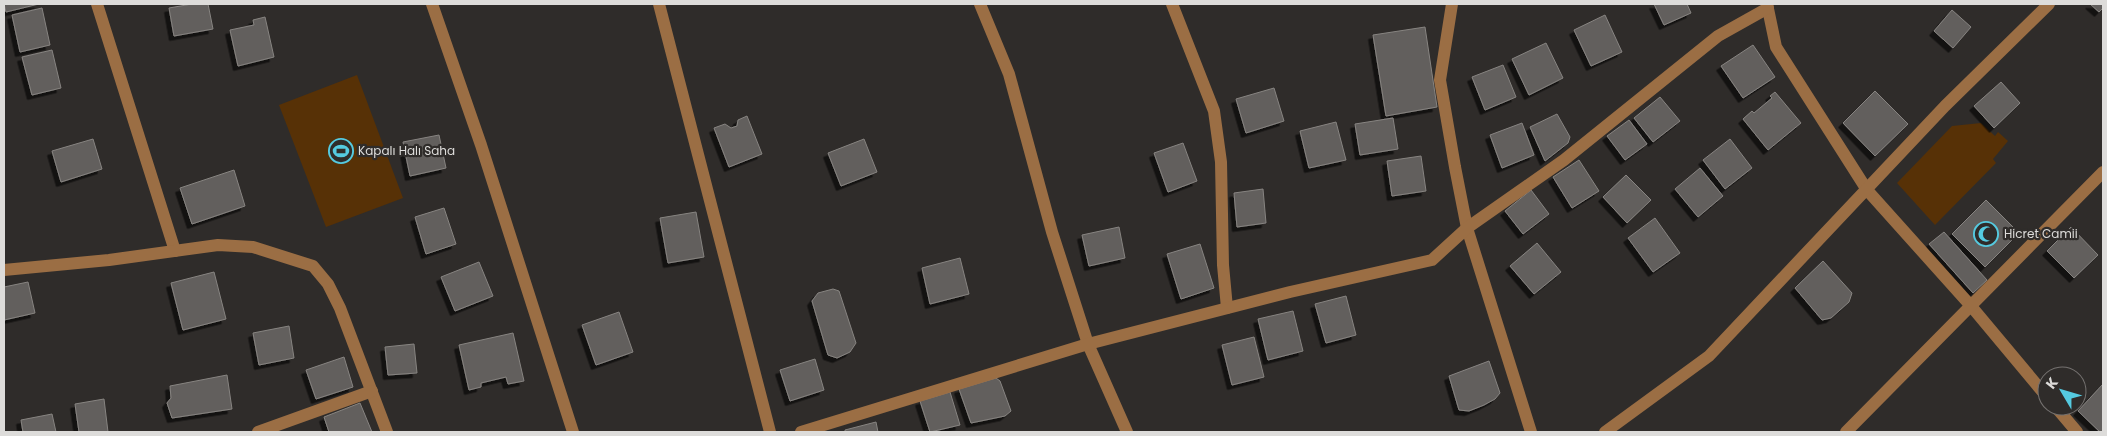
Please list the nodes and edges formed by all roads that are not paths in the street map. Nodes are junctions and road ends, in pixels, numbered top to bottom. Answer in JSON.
{"nodes":[{"id":1,"x":97,"y":4,"type":"edge"},
{"id":2,"x":432,"y":4,"type":"edge"},
{"id":3,"x":659,"y":4,"type":"edge"},
{"id":4,"x":980,"y":4,"type":"edge"},
{"id":5,"x":1172,"y":4,"type":"edge"},
{"id":6,"x":1452,"y":4,"type":"edge"},
{"id":7,"x":2049,"y":4,"type":"edge"},
{"id":8,"x":1767,"y":6,"type":"edge"},
{"id":9,"x":2103,"y":172,"type":"edge"},
{"id":10,"x":1866,"y":190,"type":"junction"},
{"id":11,"x":1467,"y":228,"type":"junction"},
{"id":12,"x":175,"y":251,"type":"junction"},
{"id":13,"x":4,"y":270,"type":"edge"},
{"id":14,"x":1971,"y":306,"type":"junction"},
{"id":15,"x":1227,"y":308,"type":"junction"},
{"id":16,"x":1088,"y":344,"type":"junction"},
{"id":17,"x":2037,"y":385,"type":"edge"},
{"id":18,"x":372,"y":391,"type":"junction"},
{"id":19,"x":2063,"y":416,"type":"edge"},
{"id":20,"x":258,"y":432,"type":"edge"},
{"id":21,"x":387,"y":432,"type":"edge"},
{"id":22,"x":573,"y":432,"type":"edge"},
{"id":23,"x":770,"y":432,"type":"edge"},
{"id":24,"x":800,"y":432,"type":"edge"},
{"id":25,"x":1128,"y":432,"type":"edge"},
{"id":26,"x":1531,"y":432,"type":"edge"},
{"id":27,"x":1605,"y":432,"type":"edge"},
{"id":28,"x":1846,"y":432,"type":"edge"},
{"id":29,"x":2077,"y":432,"type":"edge"}],
"edges":[{"from":1,"to":12,"type":"street"},
{"from":2,"to":22,"type":"street"},
{"from":3,"to":23,"type":"street"},
{"from":4,"to":16,"type":"street"},
{"from":5,"to":15,"type":"street"},
{"from":6,"to":11,"type":"street"},
{"from":7,"to":10,"type":"street"},
{"from":8,"to":10,"type":"street"},
{"from":8,"to":11,"type":"street"},
{"from":9,"to":14,"type":"street"},
{"from":10,"to":14,"type":"street"},
{"from":10,"to":27,"type":"street"},
{"from":11,"to":15,"type":"street"},
{"from":11,"to":26,"type":"street"},
{"from":12,"to":13,"type":"street"},
{"from":12,"to":18,"type":"street"},
{"from":14,"to":17,"type":"street"},
{"from":14,"to":28,"type":"street"},
{"from":15,"to":16,"type":"street"},
{"from":16,"to":24,"type":"street"},
{"from":16,"to":25,"type":"street"},
{"from":18,"to":20,"type":"street"},
{"from":18,"to":21,"type":"street"},
{"from":19,"to":29,"type":"street"}]}
